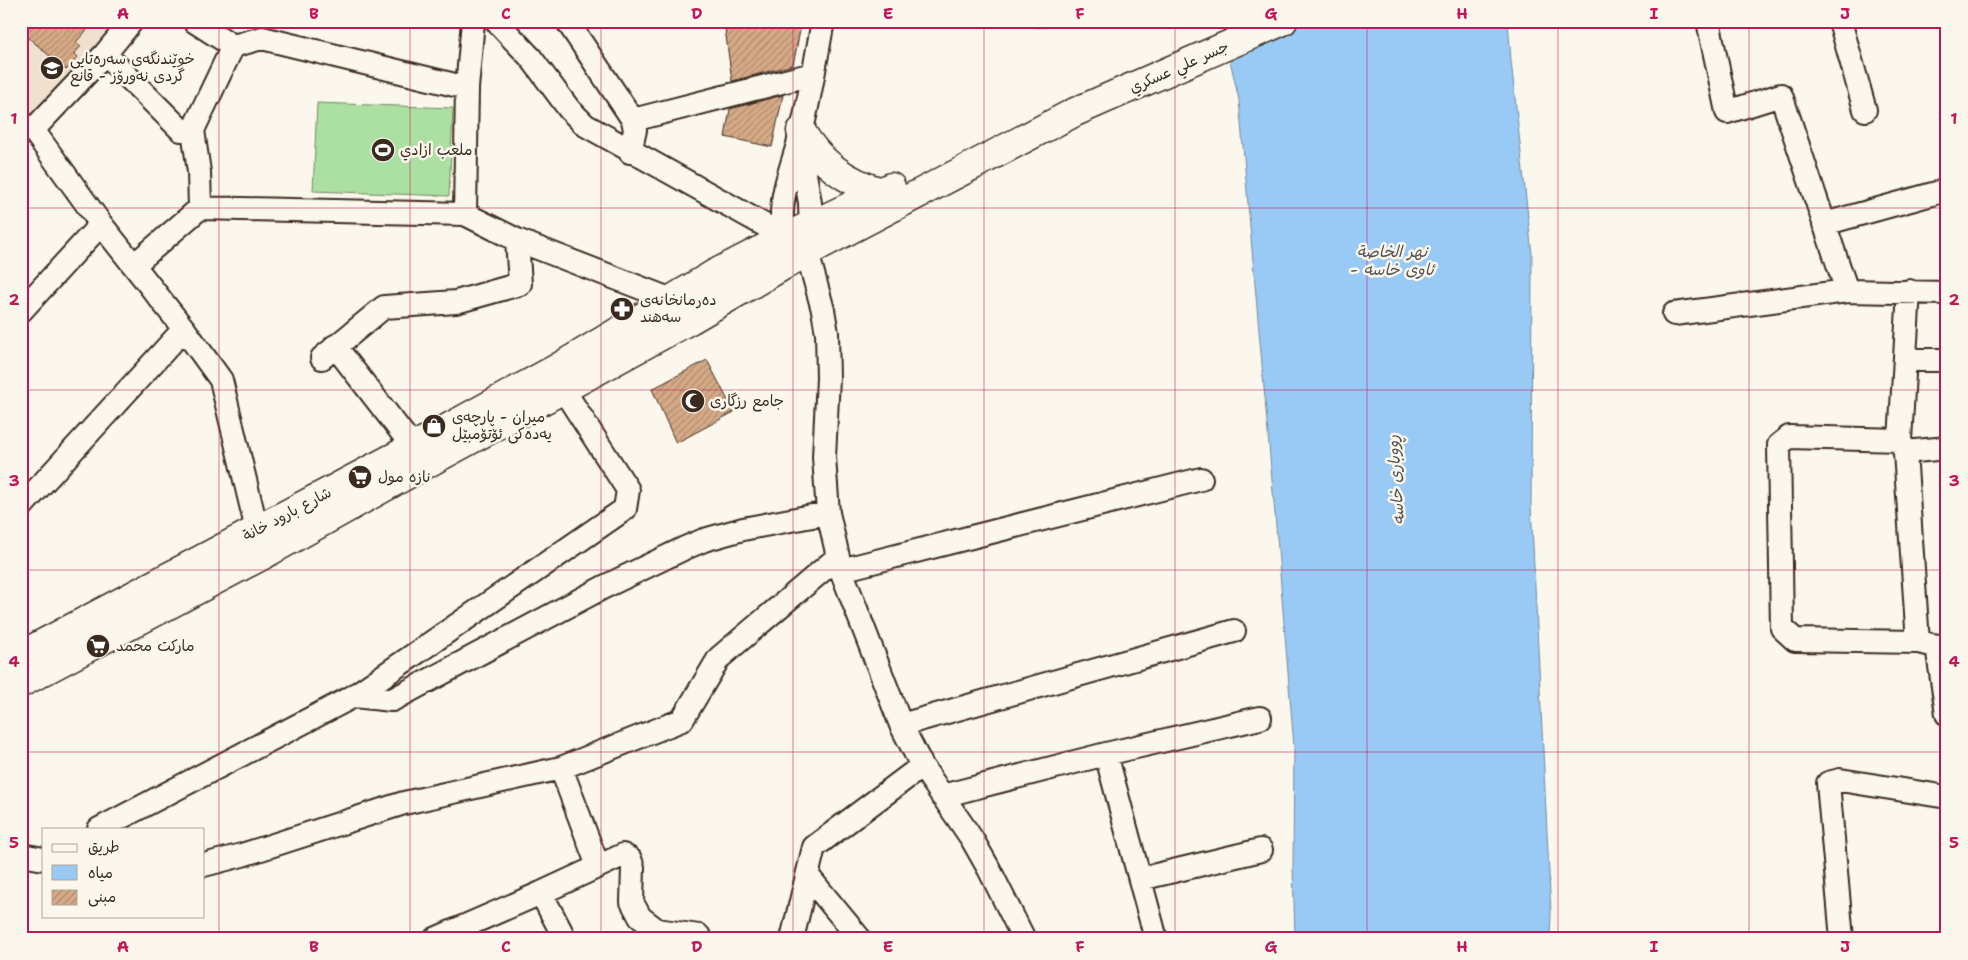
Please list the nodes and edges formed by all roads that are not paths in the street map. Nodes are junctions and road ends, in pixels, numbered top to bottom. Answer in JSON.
{"nodes":[{"id":1,"x":132,"y":21,"type":"edge"},
{"id":2,"x":194,"y":21,"type":"edge"},
{"id":3,"x":473,"y":21,"type":"edge"},
{"id":4,"x":496,"y":21,"type":"edge"},
{"id":5,"x":567,"y":21,"type":"edge"},
{"id":6,"x":823,"y":21,"type":"edge"},
{"id":7,"x":1245,"y":21,"type":"edge"},
{"id":8,"x":1283,"y":21,"type":"edge"},
{"id":9,"x":1708,"y":21,"type":"edge"},
{"id":10,"x":1840,"y":21,"type":"edge"},
{"id":11,"x":233,"y":46,"type":"junction"},
{"id":12,"x":105,"y":54,"type":"junction"},
{"id":13,"x":813,"y":74,"type":"junction"},
{"id":14,"x":466,"y":88,"type":"junction"},
{"id":15,"x":1073,"y":105,"type":"junction"},
{"id":16,"x":1866,"y":110,"type":"dead end"},
{"id":17,"x":633,"y":120,"type":"junction"},
{"id":18,"x":27,"y":127,"type":"edge"},
{"id":19,"x":193,"y":130,"type":"junction"},
{"id":20,"x":800,"y":135,"type":"junction"},
{"id":21,"x":630,"y":152,"type":"junction"},
{"id":22,"x":1947,"y":190,"type":"edge"},
{"id":23,"x":882,"y":192,"type":"junction"},
{"id":24,"x":200,"y":208,"type":"junction"},
{"id":25,"x":465,"y":214,"type":"junction"},
{"id":26,"x":101,"y":224,"type":"junction"},
{"id":27,"x":1824,"y":224,"type":"junction"},
{"id":28,"x":801,"y":238,"type":"junction"},
{"id":29,"x":518,"y":240,"type":"junction"},
{"id":30,"x":134,"y":265,"type":"junction"},
{"id":31,"x":714,"y":274,"type":"junction"},
{"id":32,"x":1847,"y":291,"type":"junction"},
{"id":33,"x":1909,"y":291,"type":"junction"},
{"id":34,"x":1947,"y":293,"type":"edge"},
{"id":35,"x":728,"y":298,"type":"junction"},
{"id":36,"x":672,"y":300,"type":"junction"},
{"id":37,"x":21,"y":311,"type":"edge"},
{"id":38,"x":1674,"y":314,"type":"dead end"},
{"id":39,"x":184,"y":330,"type":"junction"},
{"id":40,"x":1906,"y":360,"type":"junction"},
{"id":41,"x":1947,"y":360,"type":"edge"},
{"id":42,"x":563,"y":389,"type":"junction"},
{"id":43,"x":1903,"y":446,"type":"junction"},
{"id":44,"x":413,"y":447,"type":"junction"},
{"id":45,"x":1947,"y":448,"type":"edge"},
{"id":46,"x":1201,"y":479,"type":"dead end"},
{"id":47,"x":21,"y":506,"type":"edge"},
{"id":48,"x":828,"y":513,"type":"junction"},
{"id":49,"x":257,"y":530,"type":"junction"},
{"id":50,"x":839,"y":563,"type":"junction"},
{"id":51,"x":1234,"y":631,"type":"dead end"},
{"id":52,"x":1934,"y":644,"type":"edge"},
{"id":53,"x":21,"y":655,"type":"edge"},
{"id":54,"x":21,"y":683,"type":"edge"},
{"id":55,"x":354,"y":696,"type":"junction"},
{"id":56,"x":1947,"y":714,"type":"edge"},
{"id":57,"x":1260,"y":718,"type":"dead end"},
{"id":58,"x":901,"y":726,"type":"junction"},
{"id":59,"x":1106,"y":754,"type":"junction"},
{"id":60,"x":922,"y":766,"type":"junction"},
{"id":61,"x":561,"y":768,"type":"junction"},
{"id":62,"x":942,"y":796,"type":"junction"},
{"id":63,"x":1947,"y":797,"type":"edge"},
{"id":64,"x":101,"y":828,"type":"edge"},
{"id":65,"x":1261,"y":850,"type":"dead end"},
{"id":66,"x":205,"y":865,"type":"edge"},
{"id":67,"x":598,"y":866,"type":"junction"},
{"id":68,"x":808,"y":876,"type":"junction"},
{"id":69,"x":1140,"y":879,"type":"junction"},
{"id":70,"x":541,"y":893,"type":"junction"},
{"id":71,"x":699,"y":936,"type":"dead end"},
{"id":72,"x":435,"y":939,"type":"edge"},
{"id":73,"x":565,"y":939,"type":"edge"},
{"id":74,"x":792,"y":939,"type":"edge"},
{"id":75,"x":860,"y":939,"type":"edge"},
{"id":76,"x":1024,"y":939,"type":"edge"},
{"id":77,"x":1156,"y":939,"type":"edge"},
{"id":78,"x":1842,"y":939,"type":"edge"}],
"edges":[{"from":1,"to":12,"type":"street"},
{"from":2,"to":11,"type":"street"},
{"from":3,"to":14,"type":"street"},
{"from":4,"to":21,"type":"street"},
{"from":5,"to":17,"type":"street"},
{"from":6,"to":13,"type":"street"},
{"from":7,"to":15,"type":"main road","name":"جسر علي عسكري"},
{"from":8,"to":15,"type":"main road","name":"جسر علي عسكري"},
{"from":9,"to":27,"type":"street"},
{"from":10,"to":16,"type":"street"},
{"from":11,"to":14,"type":"street"},
{"from":11,"to":19,"type":"street"},
{"from":12,"to":18,"type":"street"},
{"from":12,"to":19,"type":"street"},
{"from":13,"to":17,"type":"street"},
{"from":13,"to":20,"type":"street"},
{"from":14,"to":25,"type":"street"},
{"from":15,"to":23,"type":"main road"},
{"from":15,"to":28,"type":"main road"},
{"from":17,"to":21,"type":"street"},
{"from":18,"to":26,"type":"street"},
{"from":19,"to":24,"type":"street"},
{"from":20,"to":23,"type":"main road"},
{"from":20,"to":28,"type":"street"},
{"from":21,"to":28,"type":"street"},
{"from":22,"to":27,"type":"street"},
{"from":23,"to":28,"type":"main road"},
{"from":24,"to":25,"type":"street"},
{"from":24,"to":30,"type":"street"},
{"from":25,"to":29,"type":"street"},
{"from":26,"to":30,"type":"street"},
{"from":26,"to":37,"type":"street"},
{"from":27,"to":32,"type":"street"},
{"from":28,"to":31,"type":"main road","name":"شارع بارود خانة"},
{"from":28,"to":35,"type":"main road","name":"شارع بارود خانة"},
{"from":28,"to":48,"type":"street"},
{"from":29,"to":36,"type":"street"},
{"from":29,"to":44,"type":"street"},
{"from":30,"to":39,"type":"street"},
{"from":31,"to":35,"type":"main road"},
{"from":31,"to":36,"type":"main road","name":"شارع بارود خانة"},
{"from":32,"to":33,"type":"street"},
{"from":32,"to":38,"type":"street"},
{"from":33,"to":34,"type":"street"},
{"from":33,"to":40,"type":"street"},
{"from":35,"to":42,"type":"main road","name":"شارع بارود خانة"},
{"from":36,"to":44,"type":"main road","name":"شارع بارود خانة"},
{"from":39,"to":47,"type":"street"},
{"from":39,"to":49,"type":"street"},
{"from":40,"to":41,"type":"street"},
{"from":40,"to":43,"type":"street"},
{"from":42,"to":54,"type":"main road","name":"شارع بارود خانة"},
{"from":42,"to":55,"type":"street"},
{"from":43,"to":45,"type":"street"},
{"from":43,"to":52,"type":"street"},
{"from":43,"to":52,"type":"street"},
{"from":44,"to":49,"type":"main road","name":"شارع بارود خانة"},
{"from":46,"to":50,"type":"street"},
{"from":48,"to":50,"type":"street"},
{"from":48,"to":55,"type":"street"},
{"from":49,"to":53,"type":"main road","name":"شارع بارود خانة"},
{"from":50,"to":58,"type":"street"},
{"from":50,"to":61,"type":"street"},
{"from":51,"to":58,"type":"street"},
{"from":52,"to":56,"type":"street"},
{"from":55,"to":64,"type":"street"},
{"from":57,"to":59,"type":"street"},
{"from":58,"to":60,"type":"street"},
{"from":59,"to":62,"type":"street"},
{"from":59,"to":69,"type":"street"},
{"from":60,"to":62,"type":"street"},
{"from":60,"to":68,"type":"street"},
{"from":61,"to":66,"type":"street"},
{"from":61,"to":67,"type":"street"},
{"from":62,"to":76,"type":"street"},
{"from":63,"to":78,"type":"street"},
{"from":65,"to":69,"type":"street"},
{"from":67,"to":70,"type":"street"},
{"from":67,"to":71,"type":"street"},
{"from":68,"to":74,"type":"street"},
{"from":68,"to":75,"type":"street"},
{"from":69,"to":77,"type":"street"},
{"from":70,"to":72,"type":"street"},
{"from":70,"to":73,"type":"street"}]}
